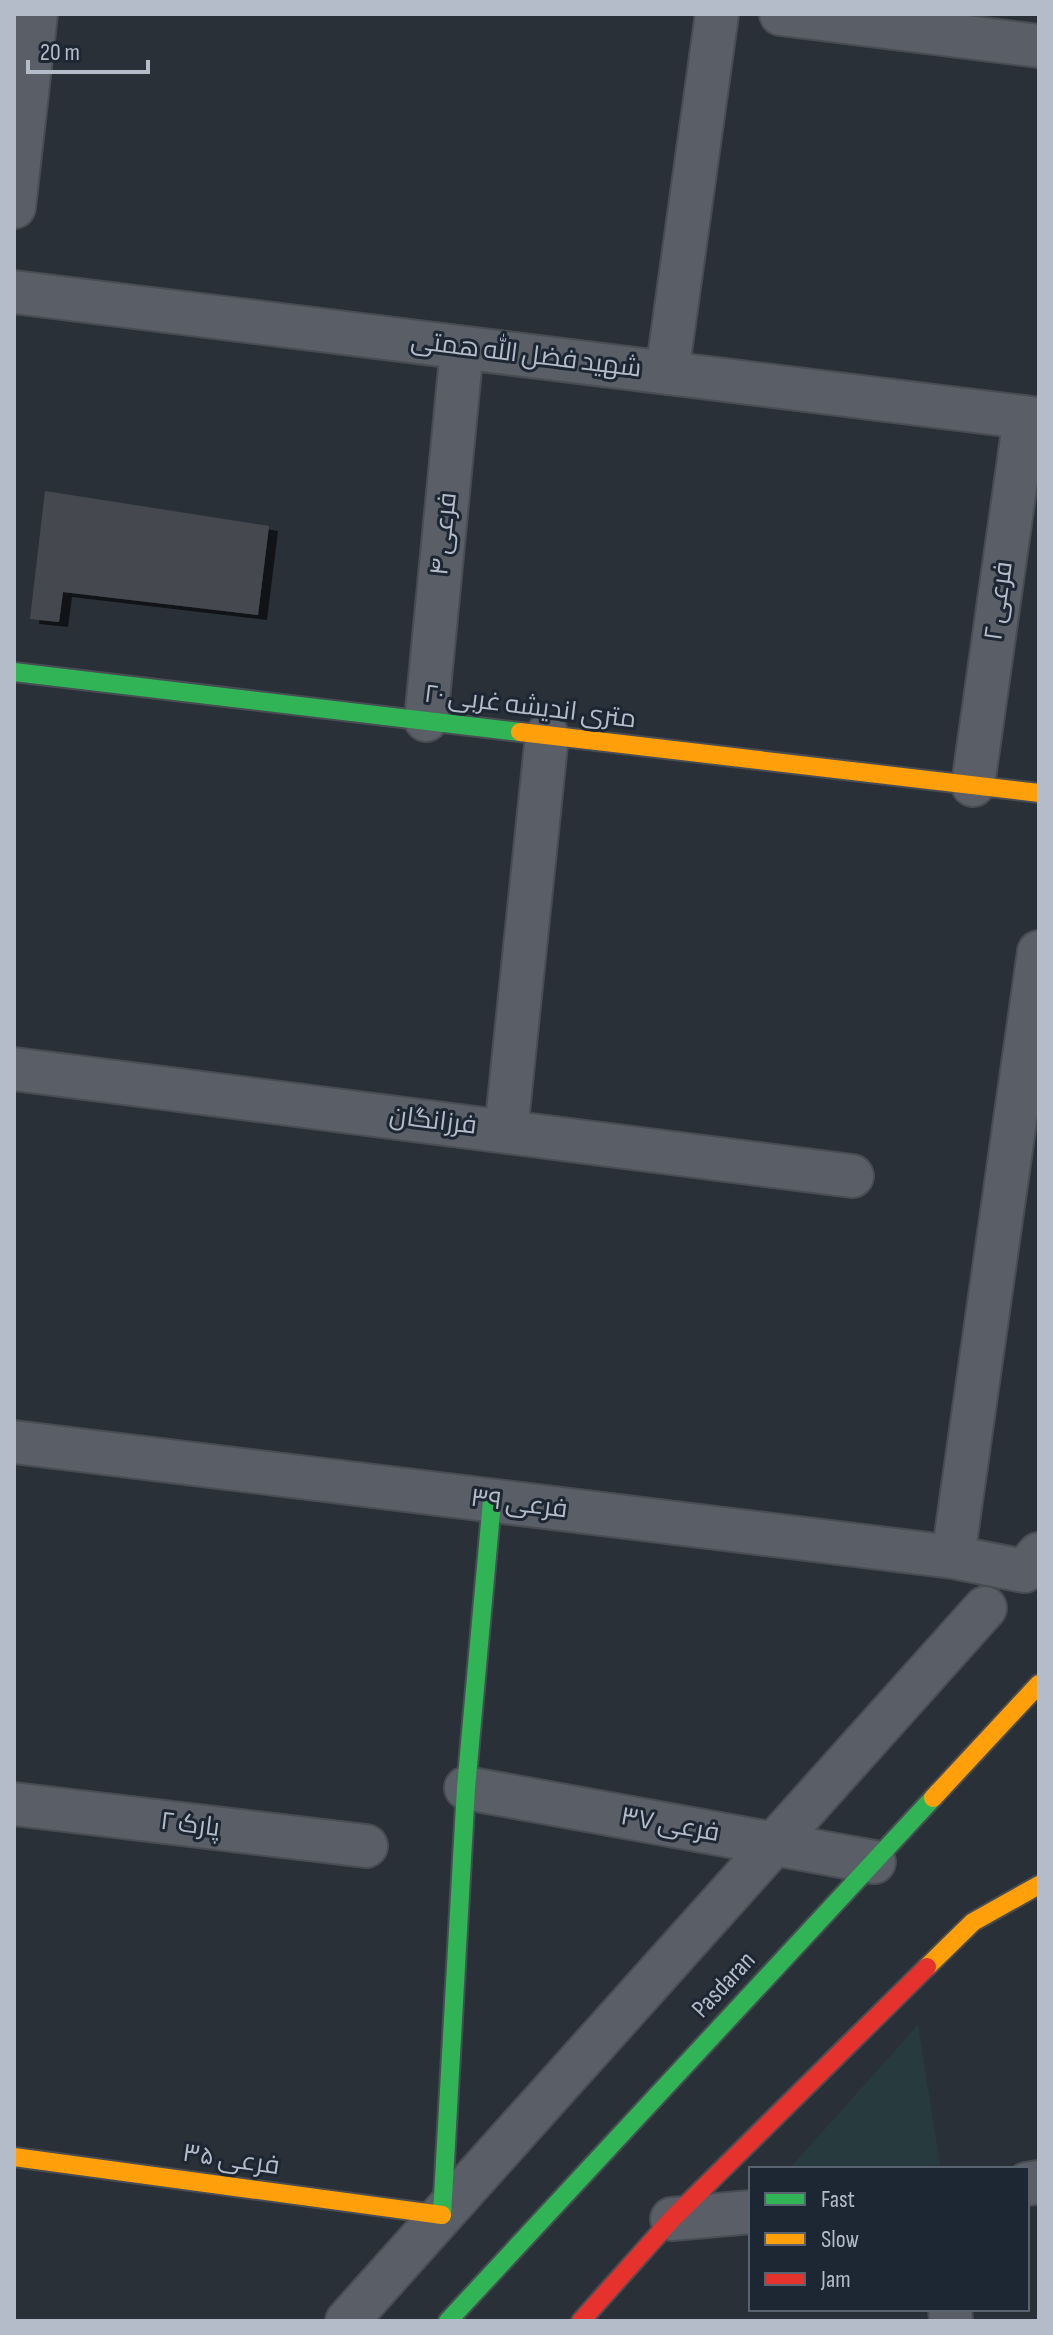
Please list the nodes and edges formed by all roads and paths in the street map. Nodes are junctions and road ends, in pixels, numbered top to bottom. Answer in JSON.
{"nodes":[{"id":1,"x":36,"y":14,"type":"edge"},
{"id":2,"x":717,"y":14,"type":"edge"},
{"id":3,"x":781,"y":14,"type":"edge"},
{"id":4,"x":1039,"y":46,"type":"edge"},
{"id":5,"x":14,"y":207,"type":"edge"},
{"id":6,"x":14,"y":292,"type":"edge"},
{"id":7,"x":462,"y":348,"type":"junction"},
{"id":8,"x":667,"y":373,"type":"junction"},
{"id":9,"x":1032,"y":418,"type":"edge"},
{"id":10,"x":14,"y":672,"type":"edge"},
{"id":11,"x":426,"y":720,"type":"junction"},
{"id":12,"x":547,"y":735,"type":"junction"},
{"id":13,"x":973,"y":785,"type":"junction"},
{"id":14,"x":1039,"y":793,"type":"edge"},
{"id":15,"x":1039,"y":952,"type":"edge"},
{"id":16,"x":14,"y":1069,"type":"edge"},
{"id":17,"x":1026,"y":1127,"type":"edge"},
{"id":18,"x":506,"y":1131,"type":"junction"},
{"id":19,"x":852,"y":1176,"type":"dead end"},
{"id":20,"x":14,"y":1442,"type":"edge"},
{"id":21,"x":492,"y":1501,"type":"junction"},
{"id":22,"x":953,"y":1557,"type":"junction"},
{"id":23,"x":1032,"y":1562,"type":"edge"},
{"id":24,"x":985,"y":1608,"type":"dead end"},
{"id":25,"x":1039,"y":1684,"type":"edge"},
{"id":26,"x":466,"y":1788,"type":"junction"},
{"id":27,"x":14,"y":1804,"type":"edge"},
{"id":28,"x":774,"y":1844,"type":"junction"},
{"id":29,"x":366,"y":1846,"type":"dead end"},
{"id":30,"x":874,"y":1862,"type":"junction"},
{"id":31,"x":1039,"y":1885,"type":"edge"},
{"id":32,"x":14,"y":2157,"type":"edge"},
{"id":33,"x":749,"y":2212,"type":"edge"},
{"id":34,"x":442,"y":2215,"type":"junction"},
{"id":35,"x":672,"y":2219,"type":"junction"},
{"id":36,"x":347,"y":2321,"type":"edge"},
{"id":37,"x":448,"y":2321,"type":"edge"},
{"id":38,"x":581,"y":2321,"type":"edge"}],
"edges":[{"from":1,"to":5,"type":"street"},
{"from":2,"to":8,"type":"street"},
{"from":3,"to":4,"type":"street"},
{"from":6,"to":7,"type":"street","name":"شهید فضل الله همتی"},
{"from":7,"to":8,"type":"street","name":"شهید فضل الله همتی"},
{"from":7,"to":11,"type":"street","name":"فرعی ۴"},
{"from":8,"to":9,"type":"street","name":"شهید فضل الله همتی"},
{"from":9,"to":13,"type":"street","name":"فرعی ۲"},
{"from":10,"to":11,"type":"street","name":"۲۰ متری اندیشه غربی"},
{"from":11,"to":12,"type":"street","name":"۲۰ متری اندیشه غربی"},
{"from":12,"to":13,"type":"street","name":"۲۰ متری اندیشه غربی"},
{"from":12,"to":18,"type":"street"},
{"from":13,"to":14,"type":"street","name":"۲۰ متری اندیشه غربی"},
{"from":15,"to":17,"type":"street"},
{"from":16,"to":18,"type":"street","name":"فرزانگان"},
{"from":17,"to":22,"type":"street"},
{"from":18,"to":19,"type":"street","name":"فرزانگان"},
{"from":20,"to":21,"type":"street","name":"فرعی ۳۹"},
{"from":21,"to":22,"type":"street","name":"فرعی ۳۹"},
{"from":21,"to":26,"type":"street"},
{"from":22,"to":23,"type":"street","name":"فرعی ۳۹"},
{"from":24,"to":28,"type":"street"},
{"from":25,"to":30,"type":"street","name":"Pasdaran"},
{"from":26,"to":28,"type":"street","name":"فرعی ۳۷"},
{"from":26,"to":34,"type":"street"},
{"from":27,"to":29,"type":"street","name":"پارک ۲"},
{"from":28,"to":30,"type":"street","name":"فرعی ۳۷"},
{"from":28,"to":34,"type":"street"},
{"from":30,"to":37,"type":"street","name":"Pasdaran"},
{"from":31,"to":35,"type":"street"},
{"from":32,"to":34,"type":"street","name":"فرعی ۳۵"},
{"from":33,"to":35,"type":"street"},
{"from":34,"to":36,"type":"street"},
{"from":35,"to":38,"type":"street"}]}
